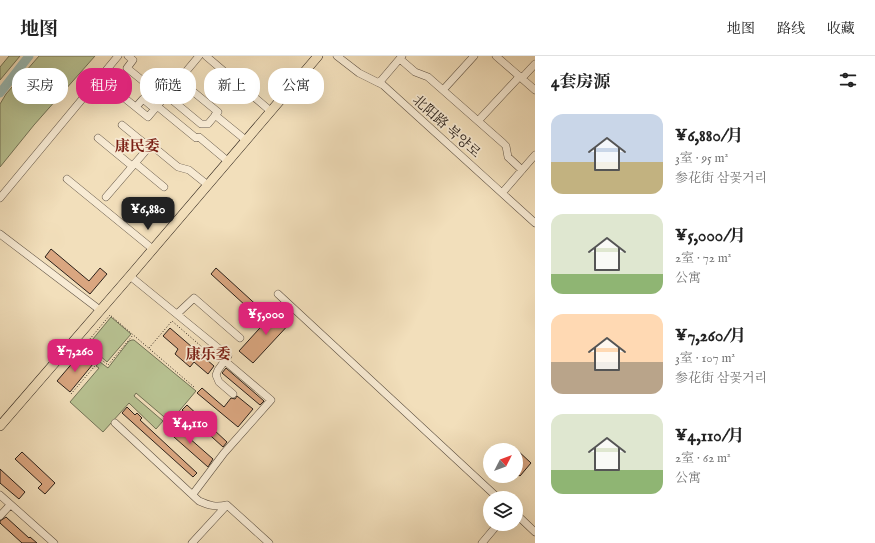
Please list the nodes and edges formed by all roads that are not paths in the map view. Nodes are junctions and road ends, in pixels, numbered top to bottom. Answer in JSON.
{"nodes":[{"id":1,"x":118,"y":56,"type":"edge"},
{"id":2,"x":128,"y":56,"type":"edge"},
{"id":3,"x":199,"y":56,"type":"edge"},
{"id":4,"x":206,"y":56,"type":"edge"},
{"id":5,"x":310,"y":56,"type":"edge"},
{"id":6,"x":318,"y":56,"type":"edge"},
{"id":7,"x":337,"y":56,"type":"edge"},
{"id":8,"x":474,"y":56,"type":"edge"},
{"id":9,"x":496,"y":56,"type":"edge"},
{"id":10,"x":401,"y":58,"type":"edge"},
{"id":11,"x":535,"y":64,"type":"edge"},
{"id":12,"x":108,"y":68,"type":"edge"},
{"id":13,"x":189,"y":68,"type":"edge"},
{"id":14,"x":521,"y":77,"type":"junction"},
{"id":15,"x":140,"y":79,"type":"edge"},
{"id":16,"x":379,"y":83,"type":"junction"},
{"id":17,"x":443,"y":90,"type":"junction"},
{"id":18,"x":535,"y":90,"type":"edge"},
{"id":19,"x":196,"y":94,"type":"edge"},
{"id":20,"x":78,"y":104,"type":"edge"},
{"id":21,"x":132,"y":104,"type":"edge"},
{"id":22,"x":159,"y":104,"type":"edge"},
{"id":23,"x":178,"y":104,"type":"edge"},
{"id":24,"x":136,"y":107,"type":"junction"},
{"id":25,"x":156,"y":108,"type":"junction"},
{"id":26,"x":267,"y":108,"type":"junction"},
{"id":27,"x":215,"y":115,"type":"junction"},
{"id":28,"x":478,"y":121,"type":"junction"},
{"id":29,"x":122,"y":125,"type":"dead end"},
{"id":30,"x":242,"y":137,"type":"junction"},
{"id":31,"x":98,"y":138,"type":"dead end"},
{"id":32,"x":149,"y":147,"type":"junction"},
{"id":33,"x":535,"y":155,"type":"edge"},
{"id":34,"x":224,"y":158,"type":"junction"},
{"id":35,"x":134,"y":165,"type":"junction"},
{"id":36,"x":522,"y":170,"type":"junction"},
{"id":37,"x":67,"y":179,"type":"dead end"},
{"id":38,"x":204,"y":182,"type":"junction"},
{"id":39,"x":164,"y":186,"type":"dead end"},
{"id":40,"x":502,"y":193,"type":"junction"},
{"id":41,"x":106,"y":197,"type":"dead end"},
{"id":42,"x":0,"y":198,"type":"edge"},
{"id":43,"x":535,"y":223,"type":"edge"},
{"id":44,"x":0,"y":234,"type":"edge"},
{"id":45,"x":149,"y":246,"type":"junction"},
{"id":46,"x":130,"y":276,"type":"junction"},
{"id":47,"x":278,"y":294,"type":"dead end"},
{"id":48,"x":96,"y":307,"type":"junction"},
{"id":49,"x":177,"y":314,"type":"junction"},
{"id":50,"x":240,"y":338,"type":"dead end"},
{"id":51,"x":221,"y":361,"type":"junction"},
{"id":52,"x":233,"y":394,"type":"dead end"},
{"id":53,"x":0,"y":418,"type":"edge"},
{"id":54,"x":115,"y":423,"type":"dead end"},
{"id":55,"x":0,"y":426,"type":"edge"},
{"id":56,"x":490,"y":491,"type":"edge"},
{"id":57,"x":193,"y":494,"type":"junction"},
{"id":58,"x":0,"y":495,"type":"edge"},
{"id":59,"x":10,"y":505,"type":"junction"},
{"id":60,"x":227,"y":505,"type":"junction"},
{"id":61,"x":0,"y":516,"type":"edge"},
{"id":62,"x":523,"y":521,"type":"edge"},
{"id":63,"x":492,"y":531,"type":"edge"},
{"id":64,"x":535,"y":532,"type":"edge"},
{"id":65,"x":54,"y":543,"type":"edge"},
{"id":66,"x":192,"y":543,"type":"edge"},
{"id":67,"x":269,"y":543,"type":"edge"},
{"id":68,"x":482,"y":543,"type":"edge"}],
"edges":[{"from":1,"to":12,"type":"street"},
{"from":2,"to":15,"type":"street"},
{"from":3,"to":13,"type":"street"},
{"from":4,"to":26,"type":"street"},
{"from":5,"to":26,"type":"main road"},
{"from":6,"to":46,"type":"main road"},
{"from":7,"to":16,"type":"street","name":"北阳路 북양로"},
{"from":8,"to":17,"type":"street"},
{"from":9,"to":14,"type":"street"},
{"from":10,"to":16,"type":"street"},
{"from":10,"to":17,"type":"street"},
{"from":11,"to":14,"type":"street"},
{"from":14,"to":18,"type":"street"},
{"from":14,"to":28,"type":"street"},
{"from":16,"to":40,"type":"street","name":"北阳路 북양로"},
{"from":17,"to":28,"type":"street"},
{"from":19,"to":27,"type":"street"},
{"from":20,"to":42,"type":"street"},
{"from":21,"to":24,"type":"street"},
{"from":22,"to":25,"type":"street"},
{"from":23,"to":27,"type":"street"},
{"from":24,"to":25,"type":"street"},
{"from":24,"to":25,"type":"street"},
{"from":25,"to":34,"type":"street"},
{"from":26,"to":30,"type":"main road"},
{"from":27,"to":30,"type":"street"},
{"from":28,"to":36,"type":"street"},
{"from":29,"to":32,"type":"street"},
{"from":30,"to":34,"type":"main road"},
{"from":31,"to":35,"type":"street"},
{"from":32,"to":35,"type":"street"},
{"from":32,"to":38,"type":"street"},
{"from":33,"to":36,"type":"street"},
{"from":34,"to":38,"type":"main road"},
{"from":35,"to":39,"type":"street"},
{"from":35,"to":41,"type":"street"},
{"from":36,"to":40,"type":"street"},
{"from":37,"to":45,"type":"street"},
{"from":38,"to":45,"type":"main road"},
{"from":40,"to":43,"type":"street","name":"北阳路 북양로"},
{"from":44,"to":48,"type":"street"},
{"from":45,"to":48,"type":"main road"},
{"from":46,"to":49,"type":"street"},
{"from":46,"to":55,"type":"main road"},
{"from":47,"to":56,"type":"street"},
{"from":48,"to":53,"type":"main road"},
{"from":49,"to":50,"type":"street"},
{"from":49,"to":51,"type":"street"},
{"from":51,"to":52,"type":"street"},
{"from":51,"to":57,"type":"street"},
{"from":54,"to":57,"type":"street"},
{"from":57,"to":60,"type":"street"},
{"from":58,"to":59,"type":"street"},
{"from":59,"to":61,"type":"street"},
{"from":59,"to":65,"type":"street"},
{"from":60,"to":66,"type":"street"},
{"from":60,"to":67,"type":"street"},
{"from":62,"to":64,"type":"street"},
{"from":63,"to":68,"type":"street"}]}
